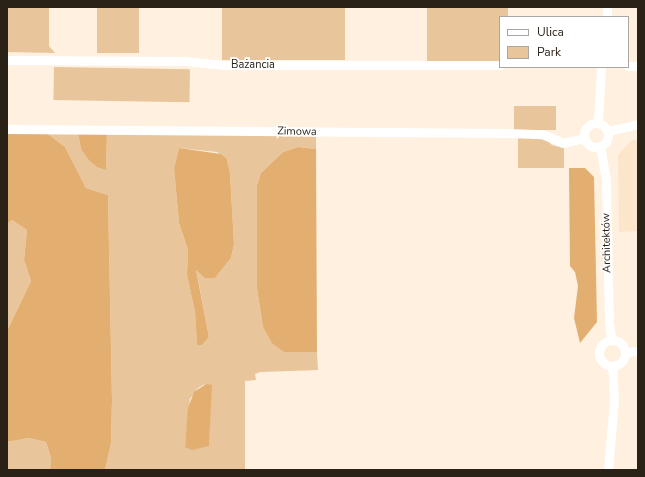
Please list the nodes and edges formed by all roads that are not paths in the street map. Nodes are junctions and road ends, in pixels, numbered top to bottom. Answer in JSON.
{"nodes":[{"id":1,"x":7,"y":60,"type":"edge"},
{"id":2,"x":499,"y":65,"type":"edge"},
{"id":3,"x":601,"y":68,"type":"edge"},
{"id":4,"x":598,"y":123,"type":"junction"},
{"id":5,"x":638,"y":124,"type":"edge"},
{"id":6,"x":7,"y":129,"type":"edge"},
{"id":7,"x":608,"y":131,"type":"junction"},
{"id":8,"x":584,"y":138,"type":"junction"},
{"id":9,"x":600,"y":146,"type":"junction"},
{"id":10,"x":611,"y":339,"type":"junction"},
{"id":11,"x":638,"y":351,"type":"edge"},
{"id":12,"x":626,"y":352,"type":"junction"},
{"id":13,"x":612,"y":366,"type":"junction"},
{"id":14,"x":608,"y":470,"type":"edge"}],
"edges":[{"from":1,"to":2,"type":"street","name":"Bażancia"},
{"from":3,"to":4,"type":"street"},
{"from":4,"to":7,"type":"street"},
{"from":4,"to":8,"type":"street"},
{"from":5,"to":7,"type":"street"},
{"from":6,"to":8,"type":"street","name":"Zimowa"},
{"from":7,"to":9,"type":"street"},
{"from":8,"to":9,"type":"street"},
{"from":9,"to":10,"type":"street","name":"Architektów"},
{"from":10,"to":12,"type":"street"},
{"from":10,"to":13,"type":"street"},
{"from":11,"to":12,"type":"street"},
{"from":12,"to":13,"type":"street"},
{"from":13,"to":14,"type":"street"}]}
